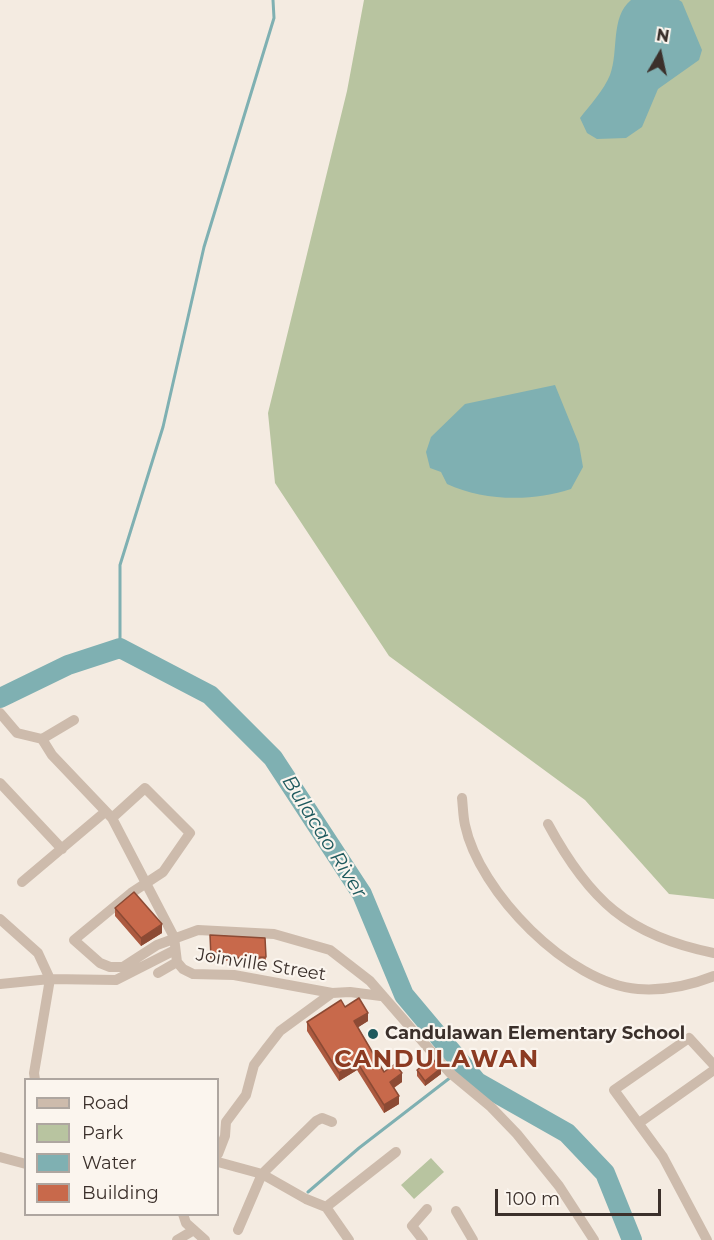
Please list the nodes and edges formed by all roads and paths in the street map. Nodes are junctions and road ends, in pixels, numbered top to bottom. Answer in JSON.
{"nodes":[{"id":1,"x":1,"y":714,"type":"edge"},
{"id":2,"x":74,"y":720,"type":"dead end"},
{"id":3,"x":42,"y":740,"type":"junction"},
{"id":4,"x":0,"y":783,"type":"edge"},
{"id":5,"x":462,"y":798,"type":"dead end"},
{"id":6,"x":108,"y":815,"type":"junction"},
{"id":7,"x":548,"y":824,"type":"dead end"},
{"id":8,"x":62,"y":849,"type":"junction"},
{"id":9,"x":22,"y":882,"type":"dead end"},
{"id":10,"x":145,"y":886,"type":"junction"},
{"id":11,"x":0,"y":919,"type":"edge"},
{"id":12,"x":174,"y":937,"type":"junction"},
{"id":13,"x":175,"y":950,"type":"junction"},
{"id":14,"x":714,"y":953,"type":"edge"},
{"id":15,"x":177,"y":962,"type":"junction"},
{"id":16,"x":158,"y":973,"type":"dead end"},
{"id":17,"x":714,"y":976,"type":"edge"},
{"id":18,"x":50,"y":979,"type":"junction"},
{"id":19,"x":0,"y":984,"type":"edge"},
{"id":20,"x":332,"y":993,"type":"junction"},
{"id":21,"x":381,"y":996,"type":"junction"},
{"id":22,"x":714,"y":1065,"type":"edge"},
{"id":23,"x":714,"y":1070,"type":"edge"},
{"id":24,"x":35,"y":1078,"type":"edge"},
{"id":25,"x":332,"y":1122,"type":"dead end"},
{"id":26,"x":639,"y":1124,"type":"junction"},
{"id":27,"x":219,"y":1151,"type":"edge"},
{"id":28,"x":396,"y":1152,"type":"dead end"},
{"id":29,"x":0,"y":1157,"type":"edge"},
{"id":30,"x":219,"y":1162,"type":"edge"},
{"id":31,"x":24,"y":1163,"type":"edge"},
{"id":32,"x":262,"y":1174,"type":"junction"},
{"id":33,"x":326,"y":1207,"type":"junction"},
{"id":34,"x":427,"y":1209,"type":"dead end"},
{"id":35,"x":456,"y":1210,"type":"dead end"},
{"id":36,"x":183,"y":1216,"type":"edge"},
{"id":37,"x":194,"y":1230,"type":"junction"},
{"id":38,"x":238,"y":1230,"type":"dead end"},
{"id":39,"x":177,"y":1240,"type":"edge"},
{"id":40,"x":205,"y":1240,"type":"edge"},
{"id":41,"x":349,"y":1240,"type":"edge"},
{"id":42,"x":423,"y":1240,"type":"edge"},
{"id":43,"x":473,"y":1240,"type":"edge"},
{"id":44,"x":594,"y":1240,"type":"edge"},
{"id":45,"x":707,"y":1240,"type":"edge"}],
"edges":[{"from":1,"to":3,"type":"street"},
{"from":2,"to":3,"type":"street"},
{"from":3,"to":6,"type":"street"},
{"from":4,"to":8,"type":"street"},
{"from":5,"to":17,"type":"street"},
{"from":6,"to":8,"type":"street"},
{"from":6,"to":10,"type":"street"},
{"from":6,"to":10,"type":"street"},
{"from":7,"to":14,"type":"street"},
{"from":8,"to":9,"type":"street"},
{"from":10,"to":12,"type":"street"},
{"from":10,"to":12,"type":"street"},
{"from":11,"to":18,"type":"street"},
{"from":12,"to":13,"type":"street","name":"Joinville Street"},
{"from":12,"to":21,"type":"street"},
{"from":13,"to":15,"type":"street","name":"Joinville Street"},
{"from":13,"to":18,"type":"street"},
{"from":15,"to":16,"type":"street"},
{"from":15,"to":20,"type":"street","name":"Joinville Street"},
{"from":18,"to":19,"type":"street"},
{"from":18,"to":24,"type":"street"},
{"from":20,"to":21,"type":"street","name":"Joinville Street"},
{"from":20,"to":27,"type":"street","name":"Joinville Street"},
{"from":21,"to":44,"type":"street"},
{"from":22,"to":26,"type":"street"},
{"from":23,"to":26,"type":"street"},
{"from":25,"to":32,"type":"street"},
{"from":26,"to":45,"type":"street"},
{"from":28,"to":33,"type":"street"},
{"from":29,"to":31,"type":"street"},
{"from":30,"to":32,"type":"street"},
{"from":32,"to":33,"type":"street"},
{"from":32,"to":38,"type":"street"},
{"from":33,"to":41,"type":"street"},
{"from":34,"to":42,"type":"street"},
{"from":35,"to":43,"type":"street"},
{"from":36,"to":37,"type":"street"},
{"from":37,"to":39,"type":"street"},
{"from":37,"to":40,"type":"street"}]}
